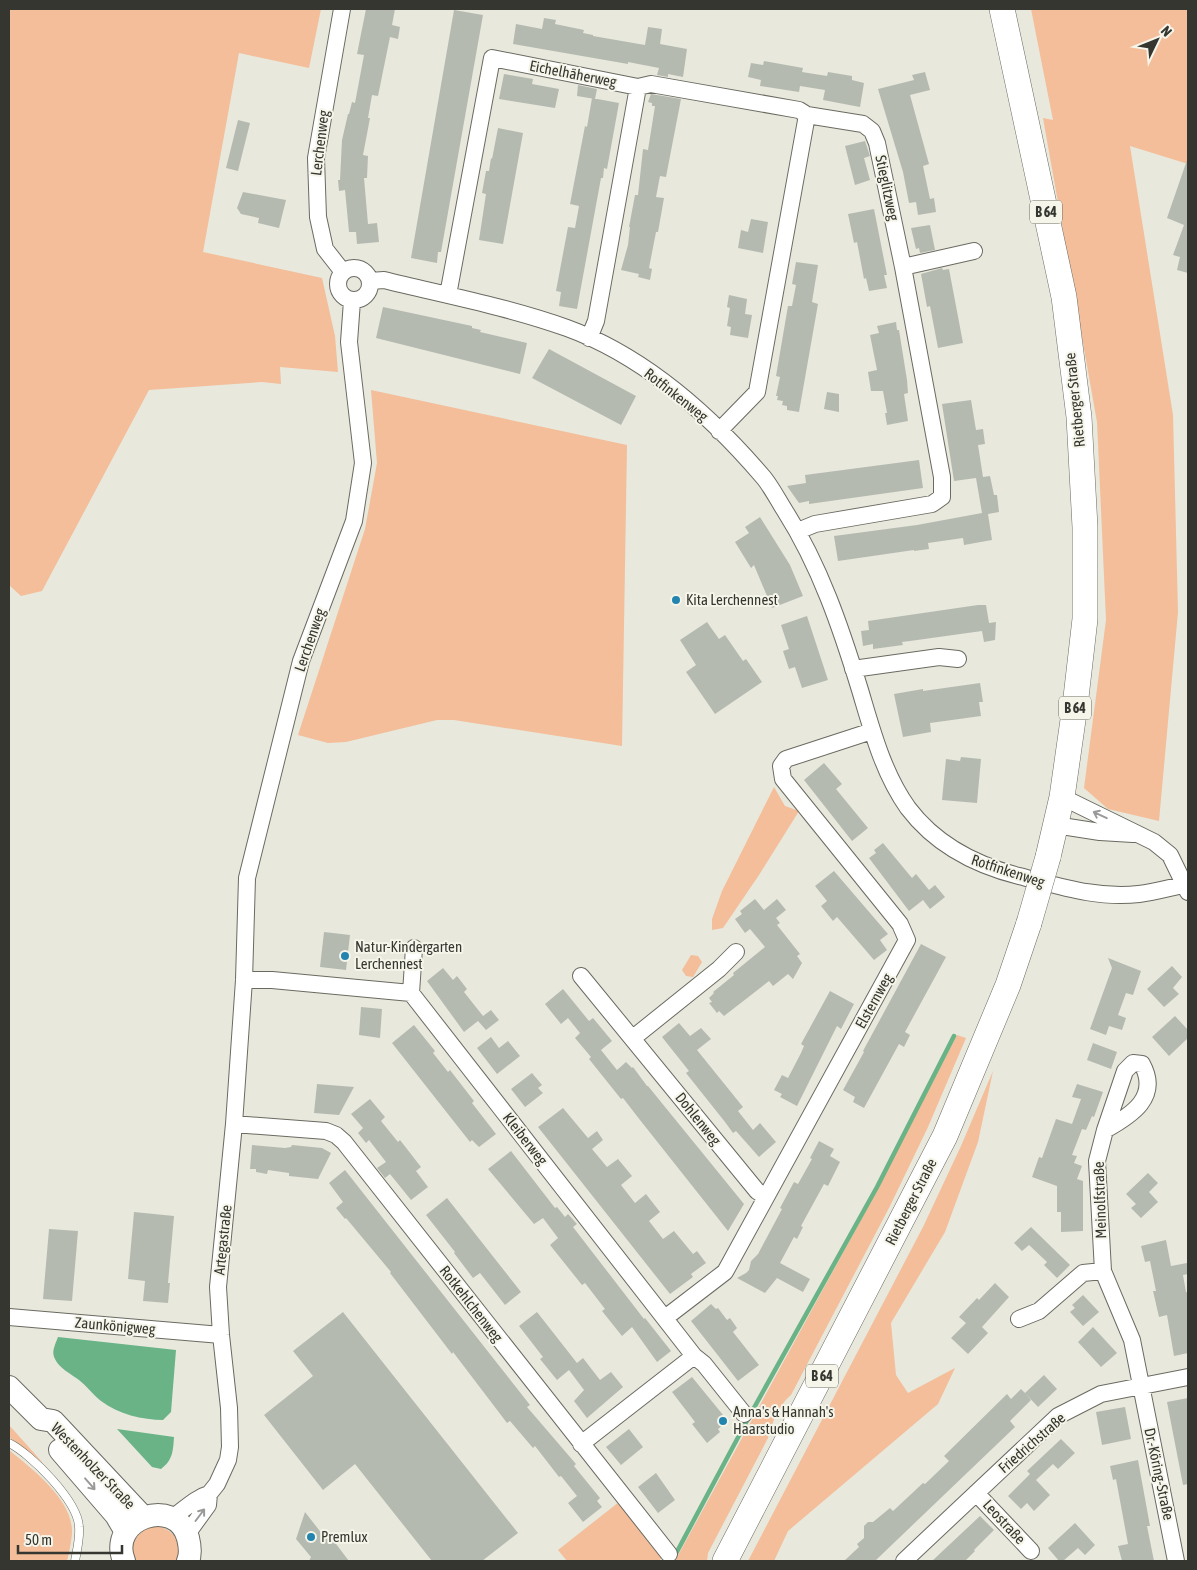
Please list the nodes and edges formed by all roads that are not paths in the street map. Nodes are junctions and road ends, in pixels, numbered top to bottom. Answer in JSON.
{"nodes":[{"id":1,"x":342,"y":9,"type":"edge"},
{"id":2,"x":1002,"y":9,"type":"edge"},
{"id":3,"x":638,"y":87,"type":"junction"},
{"id":4,"x":807,"y":115,"type":"junction"},
{"id":5,"x":974,"y":251,"type":"dead end"},
{"id":6,"x":903,"y":267,"type":"junction"},
{"id":7,"x":343,"y":272,"type":"junction"},
{"id":8,"x":370,"y":281,"type":"junction"},
{"id":9,"x":448,"y":295,"type":"junction"},
{"id":10,"x":352,"y":301,"type":"junction"},
{"id":11,"x":589,"y":338,"type":"junction"},
{"id":12,"x":719,"y":431,"type":"junction"},
{"id":13,"x":798,"y":531,"type":"junction"},
{"id":14,"x":958,"y":659,"type":"dead end"},
{"id":15,"x":853,"y":669,"type":"junction"},
{"id":16,"x":872,"y":731,"type":"junction"},
{"id":17,"x":1062,"y":797,"type":"junction"},
{"id":18,"x":1055,"y":825,"type":"junction"},
{"id":19,"x":1137,"y":834,"type":"junction"},
{"id":20,"x":1187,"y":888,"type":"edge"},
{"id":21,"x":414,"y":948,"type":"dead end"},
{"id":22,"x":736,"y":952,"type":"dead end"},
{"id":23,"x":581,"y":976,"type":"dead end"},
{"id":24,"x":244,"y":980,"type":"junction"},
{"id":25,"x":411,"y":993,"type":"junction"},
{"id":26,"x":633,"y":1038,"type":"junction"},
{"id":27,"x":234,"y":1124,"type":"junction"},
{"id":28,"x":1105,"y":1130,"type":"dead end"},
{"id":29,"x":766,"y":1197,"type":"junction"},
{"id":30,"x":1104,"y":1271,"type":"junction"},
{"id":31,"x":9,"y":1317,"type":"edge"},
{"id":32,"x":664,"y":1318,"type":"junction"},
{"id":33,"x":1019,"y":1319,"type":"dead end"},
{"id":34,"x":221,"y":1334,"type":"junction"},
{"id":35,"x":694,"y":1356,"type":"junction"},
{"id":36,"x":1188,"y":1377,"type":"edge"},
{"id":37,"x":1140,"y":1386,"type":"junction"},
{"id":38,"x":9,"y":1387,"type":"edge"},
{"id":39,"x":744,"y":1414,"type":"dead end"},
{"id":40,"x":41,"y":1418,"type":"junction"},
{"id":41,"x":9,"y":1443,"type":"edge"},
{"id":42,"x":581,"y":1444,"type":"junction"},
{"id":43,"x":976,"y":1493,"type":"junction"},
{"id":44,"x":210,"y":1494,"type":"junction"},
{"id":45,"x":143,"y":1517,"type":"junction"},
{"id":46,"x":172,"y":1518,"type":"junction"},
{"id":47,"x":126,"y":1532,"type":"junction"},
{"id":48,"x":187,"y":1534,"type":"junction"},
{"id":49,"x":1031,"y":1552,"type":"dead end"},
{"id":50,"x":669,"y":1554,"type":"dead end"},
{"id":51,"x":75,"y":1561,"type":"edge"},
{"id":52,"x":124,"y":1561,"type":"edge"},
{"id":53,"x":188,"y":1561,"type":"edge"},
{"id":54,"x":725,"y":1561,"type":"edge"},
{"id":55,"x":904,"y":1561,"type":"edge"},
{"id":56,"x":1176,"y":1561,"type":"edge"}],
"edges":[{"from":1,"to":7,"type":"street","name":"Lerchenweg"},
{"from":2,"to":17,"type":"main road","name":"Rietberger Straße","number":"B 64"},
{"from":3,"to":4,"type":"street","name":"Stieglitzweg"},
{"from":3,"to":9,"type":"street","name":"Eichelhäherweg"},
{"from":3,"to":11,"type":"street"},
{"from":4,"to":6,"type":"street","name":"Stieglitzweg"},
{"from":4,"to":12,"type":"street"},
{"from":5,"to":6,"type":"street"},
{"from":6,"to":13,"type":"street","name":"Stieglitzweg"},
{"from":7,"to":8,"type":"street"},
{"from":7,"to":10,"type":"street"},
{"from":8,"to":9,"type":"street","name":"Rotfinkenweg"},
{"from":8,"to":10,"type":"street"},
{"from":9,"to":11,"type":"street","name":"Rotfinkenweg"},
{"from":10,"to":24,"type":"street","name":"Lerchenweg"},
{"from":11,"to":12,"type":"street","name":"Rotfinkenweg"},
{"from":12,"to":13,"type":"street","name":"Rotfinkenweg"},
{"from":13,"to":15,"type":"street","name":"Rotfinkenweg"},
{"from":14,"to":15,"type":"street"},
{"from":15,"to":16,"type":"street","name":"Rotfinkenweg"},
{"from":16,"to":20,"type":"street","name":"Rotfinkenweg"},
{"from":16,"to":29,"type":"street","name":"Elsternweg"},
{"from":17,"to":18,"type":"main road","name":"Rietberger Straße","number":"B 64"},
{"from":19,"to":17,"type":"street","one_way":true},
{"from":18,"to":19,"type":"street"},
{"from":18,"to":54,"type":"main road","name":"Rietberger Straße","number":"B 64","bridge":true},
{"from":19,"to":20,"type":"street"},
{"from":21,"to":25,"type":"street"},
{"from":22,"to":26,"type":"street"},
{"from":23,"to":26,"type":"street","name":"Dohlenweg"},
{"from":24,"to":25,"type":"street"},
{"from":24,"to":27,"type":"street","name":"Artegastraße"},
{"from":25,"to":32,"type":"street","name":"Kleiberweg"},
{"from":26,"to":29,"type":"street","name":"Dohlenweg"},
{"from":27,"to":34,"type":"street","name":"Artegastraße"},
{"from":27,"to":42,"type":"street","name":"Rotkehlchenweg"},
{"from":28,"to":30,"type":"street","name":"Meinolfstraße"},
{"from":29,"to":32,"type":"street","name":"Elsternweg"},
{"from":30,"to":33,"type":"street"},
{"from":30,"to":37,"type":"street","name":"Meinolfstraße"},
{"from":31,"to":34,"type":"street","name":"Zaunkönigweg"},
{"from":32,"to":35,"type":"street","name":"Kleiberweg"},
{"from":34,"to":44,"type":"street","name":"Artegastraße"},
{"from":35,"to":39,"type":"street","name":"Kleiberweg"},
{"from":35,"to":42,"type":"street"},
{"from":36,"to":37,"type":"street","name":"Friedrichstraße"},
{"from":37,"to":43,"type":"street","name":"Friedrichstraße"},
{"from":37,"to":56,"type":"street","name":"Dr.-Köring-Straße"},
{"from":38,"to":40,"type":"main road","name":"Westenholzer Straße"},
{"from":40,"to":45,"type":"main road","name":"Westenholzer Straße"},
{"from":40,"to":47,"type":"main road","name":"Westenholzer Straße","one_way":true},
{"from":41,"to":51,"type":"lane"},
{"from":42,"to":50,"type":"street","name":"Rotkehlchenweg"},
{"from":43,"to":49,"type":"street","name":"Leostraße"},
{"from":43,"to":55,"type":"street","name":"Friedrichstraße"},
{"from":44,"to":46,"type":"street","name":"Artegastraße"},
{"from":48,"to":44,"type":"street","name":"Artegastraße","one_way":true},
{"from":45,"to":46,"type":"main road"},
{"from":45,"to":47,"type":"main road"},
{"from":46,"to":48,"type":"main road"},
{"from":47,"to":52,"type":"main road"},
{"from":48,"to":53,"type":"main road"}]}
